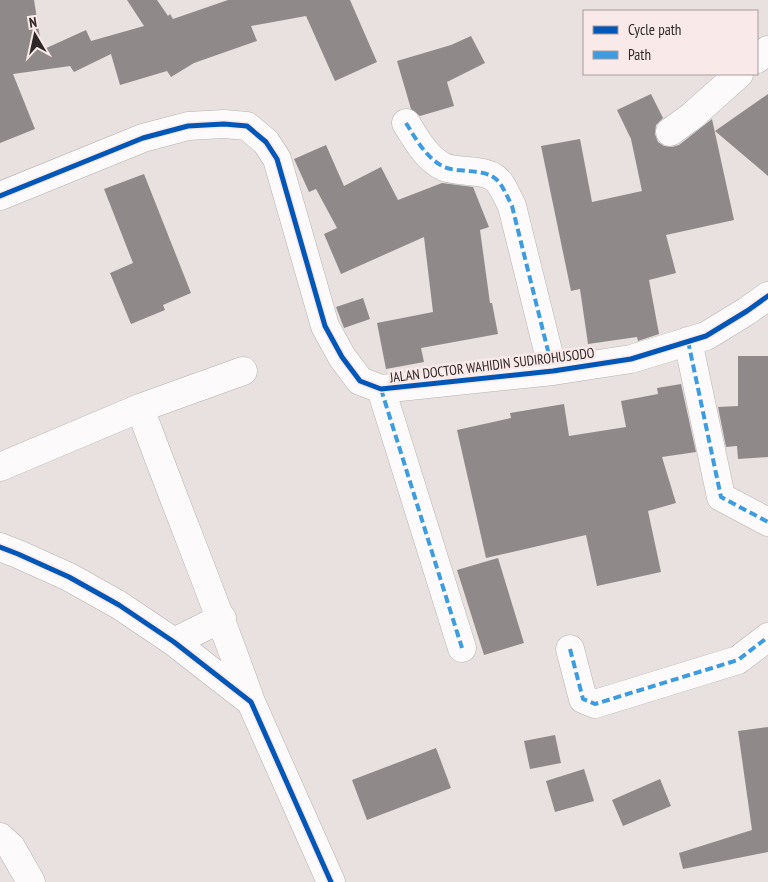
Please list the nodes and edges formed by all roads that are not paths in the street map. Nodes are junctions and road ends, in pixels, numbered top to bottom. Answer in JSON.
{"nodes":[{"id":1,"x":768,"y":50,"type":"edge"},
{"id":2,"x":758,"y":58,"type":"edge"},
{"id":3,"x":738,"y":75,"type":"edge"},
{"id":4,"x":406,"y":123,"type":"dead end"},
{"id":5,"x":670,"y":132,"type":"dead end"},
{"id":6,"x":0,"y":196,"type":"edge"},
{"id":7,"x":768,"y":296,"type":"edge"},
{"id":8,"x":688,"y":341,"type":"junction"},
{"id":9,"x":242,"y":371,"type":"dead end"},
{"id":10,"x":553,"y":371,"type":"junction"},
{"id":11,"x":381,"y":389,"type":"junction"},
{"id":12,"x":140,"y":408,"type":"junction"},
{"id":13,"x":0,"y":467,"type":"edge"},
{"id":14,"x":768,"y":522,"type":"edge"},
{"id":15,"x":0,"y":547,"type":"edge"},
{"id":16,"x":222,"y":618,"type":"junction"},
{"id":17,"x":768,"y":637,"type":"edge"},
{"id":18,"x":174,"y":642,"type":"junction"},
{"id":19,"x":462,"y":648,"type":"dead end"},
{"id":20,"x":570,"y":649,"type":"dead end"},
{"id":21,"x":251,"y":702,"type":"junction"},
{"id":22,"x":0,"y":837,"type":"edge"},
{"id":23,"x":31,"y":882,"type":"edge"},
{"id":24,"x":331,"y":882,"type":"edge"}],
"edges":[{"from":1,"to":2,"type":"street"},
{"from":3,"to":5,"type":"street"},
{"from":4,"to":10,"type":"street"},
{"from":6,"to":11,"type":"street","name":"JALAN DOCTOR WAHIDIN SUDIROHUSODO"},
{"from":7,"to":8,"type":"street","name":"JALAN DOCTOR WAHIDIN SUDIROHUSODO"},
{"from":8,"to":10,"type":"street","name":"JALAN DOCTOR WAHIDIN SUDIROHUSODO"},
{"from":8,"to":14,"type":"street"},
{"from":9,"to":12,"type":"street"},
{"from":10,"to":11,"type":"street","name":"JALAN DOCTOR WAHIDIN SUDIROHUSODO"},
{"from":11,"to":19,"type":"street"},
{"from":12,"to":13,"type":"street"},
{"from":12,"to":16,"type":"street"},
{"from":15,"to":18,"type":"street"},
{"from":16,"to":18,"type":"street"},
{"from":16,"to":21,"type":"street"},
{"from":17,"to":20,"type":"street"},
{"from":18,"to":21,"type":"street"},
{"from":21,"to":24,"type":"street"},
{"from":22,"to":23,"type":"street"}]}
